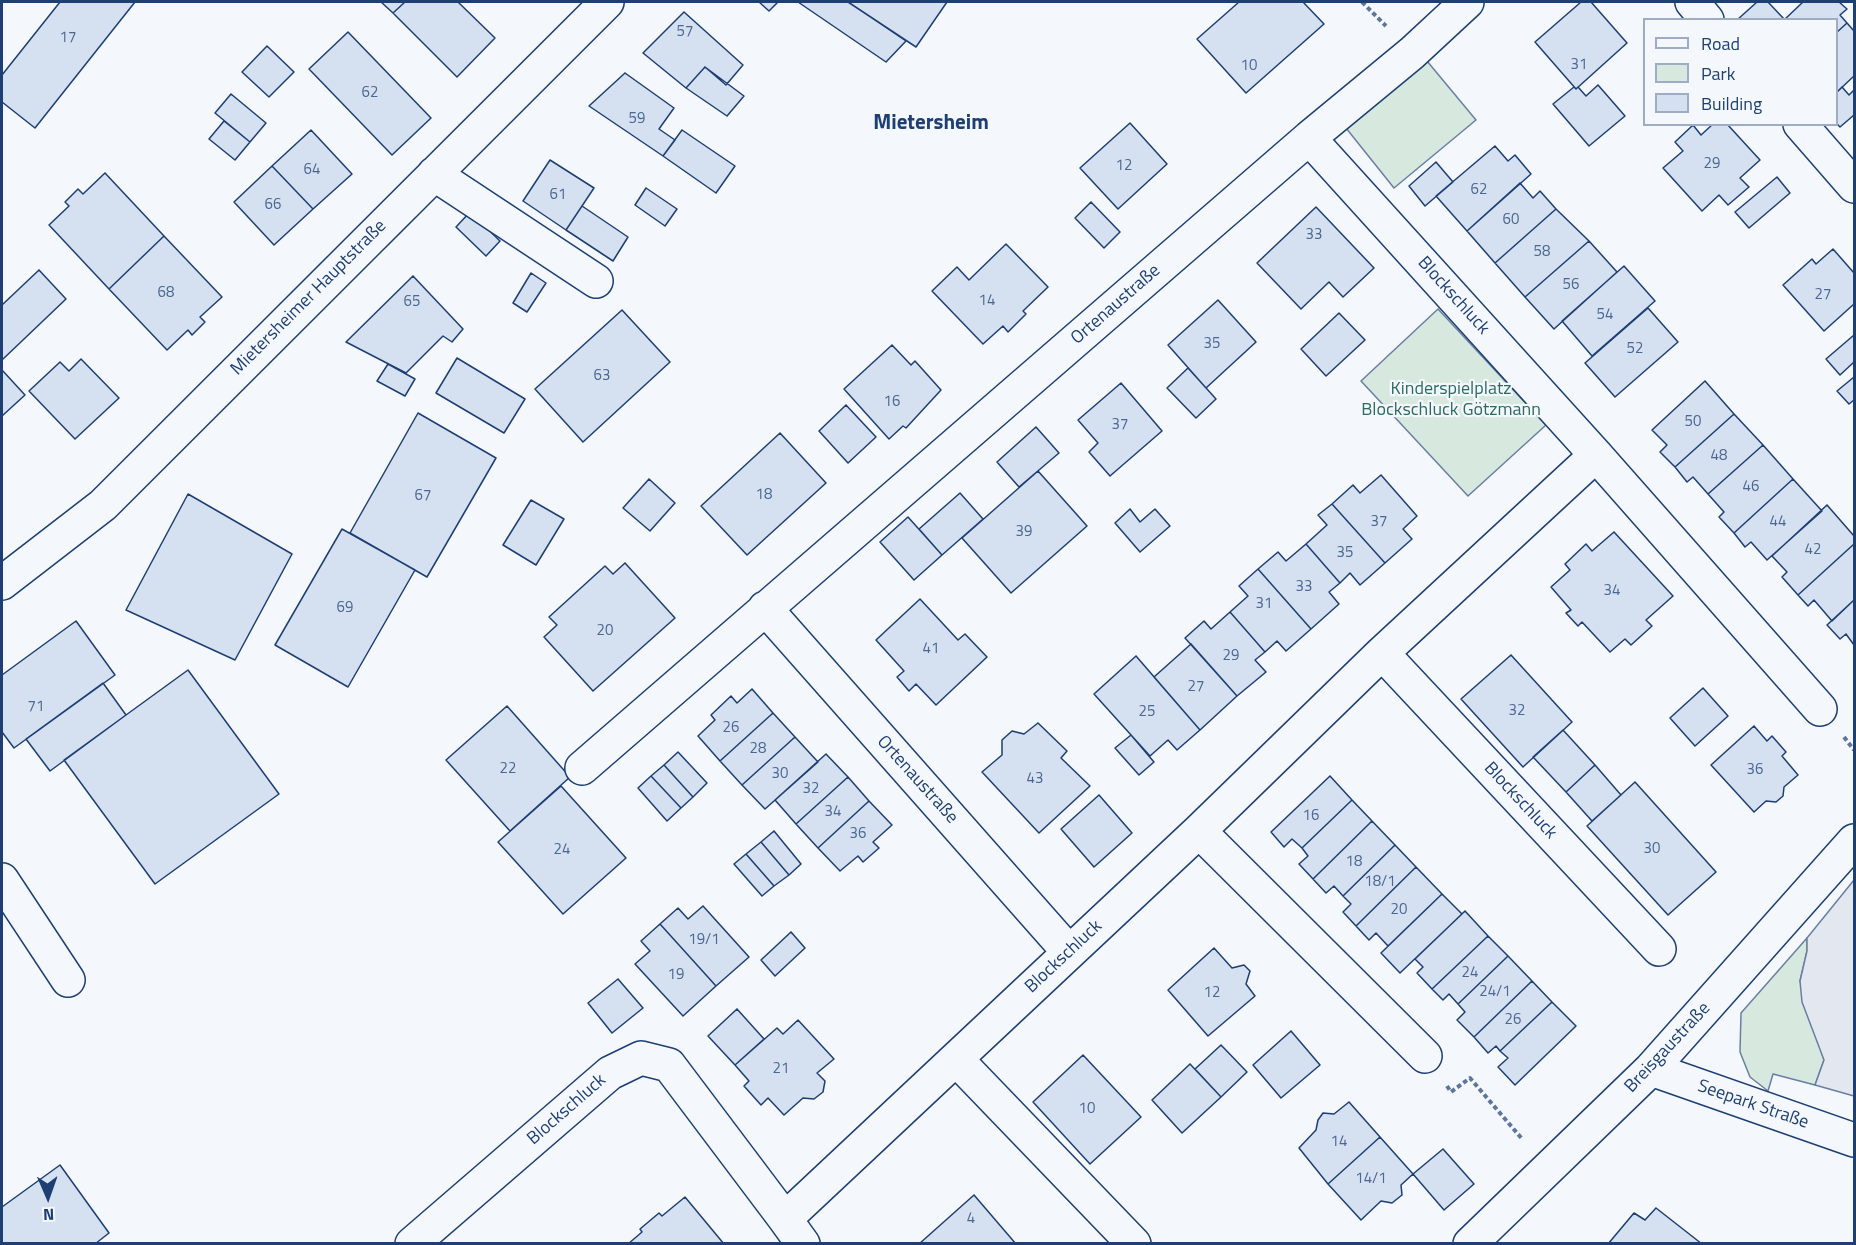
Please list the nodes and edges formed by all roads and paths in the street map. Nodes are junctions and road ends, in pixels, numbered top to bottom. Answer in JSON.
{"nodes":[{"id":1,"x":606,"y":2,"type":"edge"},
{"id":2,"x":1467,"y":2,"type":"edge"},
{"id":3,"x":1692,"y":2,"type":"edge"},
{"id":4,"x":1705,"y":18,"type":"edge"},
{"id":5,"x":1802,"y":126,"type":"edge"},
{"id":6,"x":1309,"y":138,"type":"junction"},
{"id":7,"x":434,"y":174,"type":"junction"},
{"id":8,"x":1854,"y":186,"type":"edge"},
{"id":9,"x":596,"y":281,"type":"dead end"},
{"id":10,"x":1596,"y":455,"type":"junction"},
{"id":11,"x":2,"y":583,"type":"edge"},
{"id":12,"x":765,"y":608,"type":"junction"},
{"id":13,"x":1382,"y":653,"type":"junction"},
{"id":14,"x":1820,"y":709,"type":"dead end"},
{"id":15,"x":582,"y":768,"type":"dead end"},
{"id":16,"x":1199,"y":831,"type":"junction"},
{"id":17,"x":1854,"y":841,"type":"edge"},
{"id":18,"x":2,"y":880,"type":"edge"},
{"id":19,"x":1659,"y":949,"type":"dead end"},
{"id":20,"x":1069,"y":952,"type":"junction"},
{"id":21,"x":69,"y":980,"type":"dead end"},
{"id":22,"x":1425,"y":1056,"type":"joint"},
{"id":23,"x":956,"y":1059,"type":"junction"},
{"id":24,"x":1651,"y":1069,"type":"junction"},
{"id":25,"x":1854,"y":1140,"type":"edge"},
{"id":26,"x":1529,"y":1148,"type":"dead end"},
{"id":27,"x":794,"y":1231,"type":"edge"},
{"id":28,"x":412,"y":1244,"type":"edge"},
{"id":29,"x":1134,"y":1244,"type":"edge"},
{"id":30,"x":1470,"y":1244,"type":"edge"}],
"edges":[{"from":1,"to":7,"type":"street","name":"Mietersheimer Hauptstraße"},
{"from":2,"to":6,"type":"street","name":"Ortenaustraße"},
{"from":3,"to":4,"type":"street"},
{"from":5,"to":8,"type":"street"},
{"from":6,"to":10,"type":"street","name":"Blockschluck"},
{"from":6,"to":12,"type":"street","name":"Ortenaustraße"},
{"from":7,"to":9,"type":"street"},
{"from":7,"to":11,"type":"street","name":"Mietersheimer Hauptstraße"},
{"from":10,"to":13,"type":"street","name":"Blockschluck"},
{"from":10,"to":14,"type":"street","name":"Blockschluck"},
{"from":12,"to":15,"type":"street","name":"Ortenaustraße"},
{"from":12,"to":20,"type":"street","name":"Ortenaustraße"},
{"from":13,"to":16,"type":"street","name":"Blockschluck"},
{"from":13,"to":19,"type":"street","name":"Blockschluck"},
{"from":16,"to":20,"type":"street","name":"Blockschluck"},
{"from":16,"to":22,"type":"street"},
{"from":17,"to":24,"type":"street","name":"Breisgaustraße"},
{"from":18,"to":21,"type":"street"},
{"from":20,"to":23,"type":"street","name":"Blockschluck"},
{"from":22,"to":26,"type":"path"},
{"from":23,"to":27,"type":"street","name":"Blockschluck"},
{"from":23,"to":29,"type":"street"},
{"from":24,"to":25,"type":"street","name":"Seepark Straße"},
{"from":24,"to":30,"type":"street","name":"Breisgaustraße"},
{"from":27,"to":28,"type":"street","name":"Blockschluck"}]}
